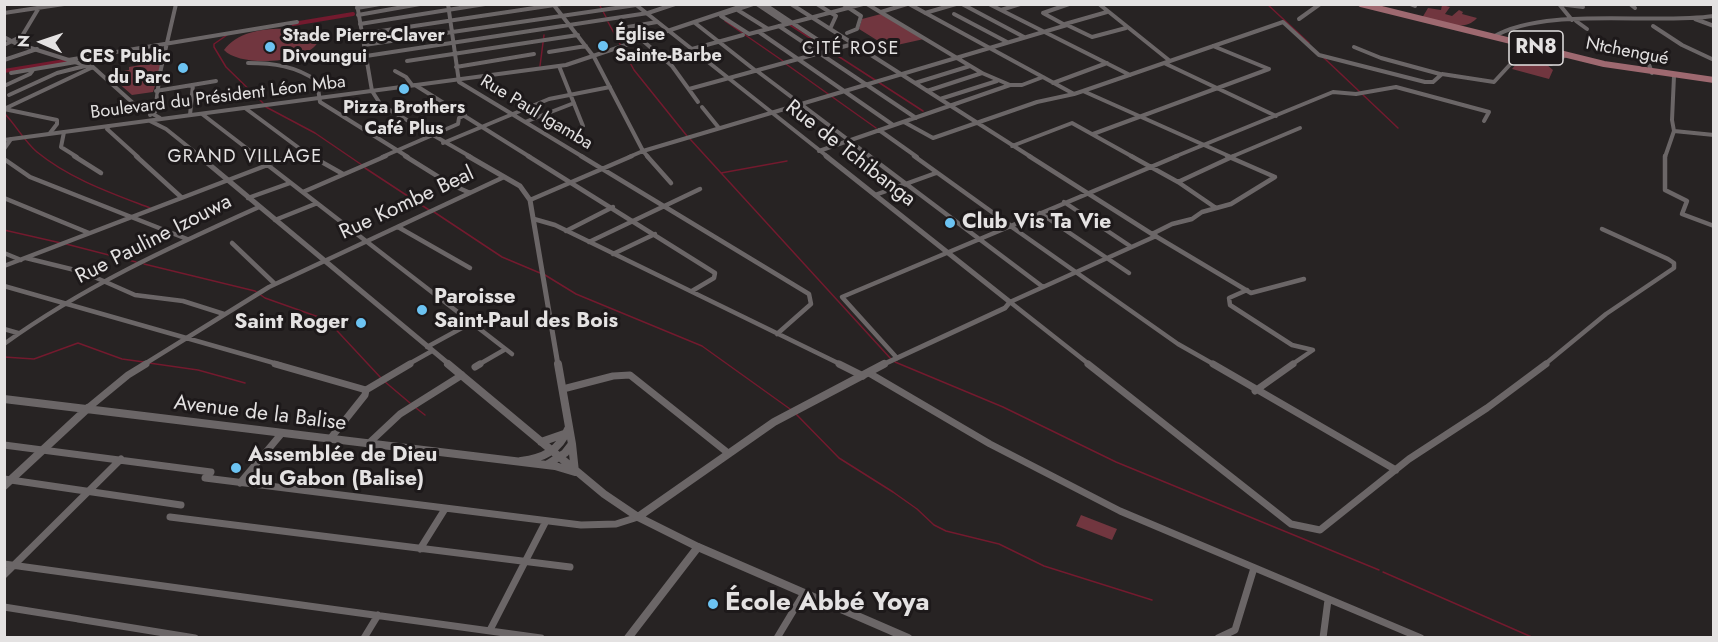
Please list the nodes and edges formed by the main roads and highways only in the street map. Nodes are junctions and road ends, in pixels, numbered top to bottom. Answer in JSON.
{"nodes":[{"id":1,"x":1361,"y":4,"type":"edge"},
{"id":2,"x":1713,"y":80,"type":"edge"}],
"edges":[{"from":1,"to":2,"type":"main road","name":"Ntchengué","number":"RN8"}]}
